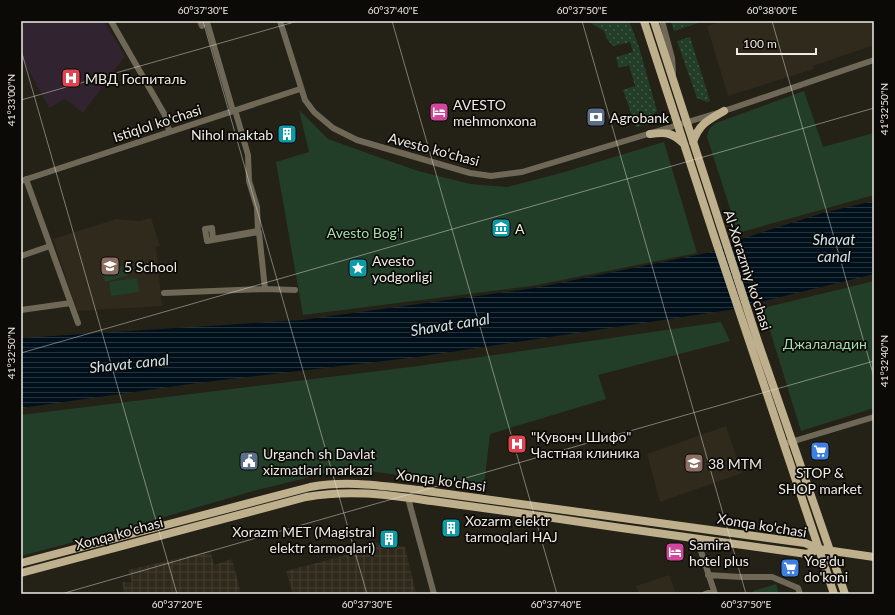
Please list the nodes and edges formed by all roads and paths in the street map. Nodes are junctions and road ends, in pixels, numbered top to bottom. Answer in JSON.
{"nodes":[{"id":1,"x":111,"y":21,"type":"edge"},
{"id":2,"x":280,"y":21,"type":"edge"},
{"id":3,"x":644,"y":21,"type":"edge"},
{"id":4,"x":654,"y":21,"type":"edge"},
{"id":5,"x":662,"y":21,"type":"edge"},
{"id":6,"x":203,"y":23,"type":"edge"},
{"id":7,"x":874,"y":60,"type":"edge"},
{"id":8,"x":674,"y":85,"type":"junction"},
{"id":9,"x":300,"y":89,"type":"junction"},
{"id":10,"x":234,"y":111,"type":"junction"},
{"id":11,"x":724,"y":111,"type":"junction"},
{"id":12,"x":686,"y":122,"type":"junction"},
{"id":13,"x":678,"y":125,"type":"junction"},
{"id":14,"x":170,"y":131,"type":"junction"},
{"id":15,"x":650,"y":134,"type":"junction"},
{"id":16,"x":693,"y":142,"type":"junction"},
{"id":17,"x":684,"y":144,"type":"junction"},
{"id":18,"x":23,"y":180,"type":"edge"},
{"id":19,"x":50,"y":246,"type":"junction"},
{"id":20,"x":21,"y":256,"type":"edge"},
{"id":21,"x":266,"y":289,"type":"junction"},
{"id":22,"x":294,"y":290,"type":"dead end"},
{"id":23,"x":164,"y":293,"type":"dead end"},
{"id":24,"x":71,"y":303,"type":"junction"},
{"id":25,"x":21,"y":310,"type":"edge"},
{"id":26,"x":78,"y":323,"type":"dead end"},
{"id":27,"x":754,"y":343,"type":"junction"},
{"id":28,"x":874,"y":417,"type":"edge"},
{"id":29,"x":793,"y":441,"type":"junction"},
{"id":30,"x":784,"y":444,"type":"junction"},
{"id":31,"x":408,"y":498,"type":"junction"},
{"id":32,"x":505,"y":502,"type":"junction"},
{"id":33,"x":504,"y":511,"type":"junction"},
{"id":34,"x":205,"y":519,"type":"junction"},
{"id":35,"x":697,"y":539,"type":"junction"},
{"id":36,"x":818,"y":549,"type":"junction"},
{"id":37,"x":830,"y":551,"type":"junction"},
{"id":38,"x":874,"y":557,"type":"edge"},
{"id":39,"x":21,"y":563,"type":"edge"},
{"id":40,"x":21,"y":573,"type":"edge"},
{"id":41,"x":708,"y":575,"type":"junction"},
{"id":42,"x":714,"y":593,"type":"edge"},
{"id":43,"x":434,"y":594,"type":"edge"},
{"id":44,"x":705,"y":594,"type":"edge"},
{"id":45,"x":800,"y":594,"type":"edge"},
{"id":46,"x":834,"y":594,"type":"edge"},
{"id":47,"x":845,"y":594,"type":"edge"}],
"edges":[{"from":1,"to":14,"type":"street"},
{"from":2,"to":9,"type":"street","name":"Avesto ko'chasi"},
{"from":3,"to":13,"type":"main road","name":"Al-Xorazmiy ko’chasi"},
{"from":4,"to":8,"type":"main road","name":"Al-Xorazmiy ko’chasi"},
{"from":5,"to":8,"type":"street"},
{"from":6,"to":10,"type":"street"},
{"from":7,"to":11,"type":"street","name":"Avesto ko'chasi"},
{"from":8,"to":12,"type":"main road","name":"Al-Xorazmiy ko’chasi"},
{"from":9,"to":10,"type":"street","name":"Istiqlol ko'chasi"},
{"from":9,"to":15,"type":"street","name":"Avesto ko'chasi"},
{"from":10,"to":14,"type":"street","name":"Istiqlol ko'chasi"},
{"from":10,"to":21,"type":"street"},
{"from":11,"to":12,"type":"street","name":"Avesto ko'chasi"},
{"from":11,"to":16,"type":"main road"},
{"from":12,"to":13,"type":"street","name":"Avesto ko'chasi"},
{"from":12,"to":16,"type":"main road","name":"Al-Xorazmiy ko’chasi"},
{"from":13,"to":15,"type":"street","name":"Avesto ko'chasi"},
{"from":13,"to":17,"type":"main road","name":"Al-Xorazmiy ko’chasi"},
{"from":14,"to":18,"type":"street","name":"Istiqlol ko'chasi"},
{"from":15,"to":17,"type":"main road"},
{"from":16,"to":27,"type":"main road","name":"Al-Xorazmiy ko’chasi"},
{"from":17,"to":27,"type":"main road","name":"Al-Xorazmiy ko’chasi"},
{"from":18,"to":19,"type":"street"},
{"from":19,"to":20,"type":"street"},
{"from":19,"to":24,"type":"street"},
{"from":21,"to":22,"type":"street"},
{"from":21,"to":23,"type":"street"},
{"from":24,"to":25,"type":"street"},
{"from":24,"to":26,"type":"street"},
{"from":27,"to":29,"type":"main road","name":"Al-Xorazmiy ko’chasi"},
{"from":27,"to":30,"type":"main road","name":"Al-Xorazmiy ko’chasi"},
{"from":28,"to":29,"type":"street"},
{"from":29,"to":30,"type":"street"},
{"from":29,"to":37,"type":"main road","name":"Al-Xorazmiy ko’chasi"},
{"from":30,"to":36,"type":"main road","name":"Al-Xorazmiy ko’chasi"},
{"from":31,"to":33,"type":"main road","name":"Xonqa ko'chasi"},
{"from":31,"to":34,"type":"main road","name":"Xonqa ko'chasi"},
{"from":31,"to":43,"type":"street"},
{"from":32,"to":33,"type":"main road"},
{"from":32,"to":34,"type":"main road","name":"Xonqa ko'chasi"},
{"from":32,"to":36,"type":"main road","name":"Xonqa ko'chasi"},
{"from":33,"to":35,"type":"main road","name":"Xonqa ko'chasi"},
{"from":34,"to":39,"type":"main road","name":"Xonqa ko'chasi"},
{"from":34,"to":40,"type":"main road","name":"Xonqa ko'chasi"},
{"from":35,"to":36,"type":"main road","name":"Xonqa ko'chasi"},
{"from":35,"to":41,"type":"street"},
{"from":36,"to":37,"type":"main road"},
{"from":36,"to":46,"type":"main road","name":"Al-Xorazmiy ko’chasi"},
{"from":37,"to":38,"type":"main road"},
{"from":37,"to":47,"type":"main road","name":"Al-Xorazmiy ko’chasi"},
{"from":41,"to":42,"type":"street"},
{"from":41,"to":45,"type":"street"},
{"from":42,"to":44,"type":"street"}]}
